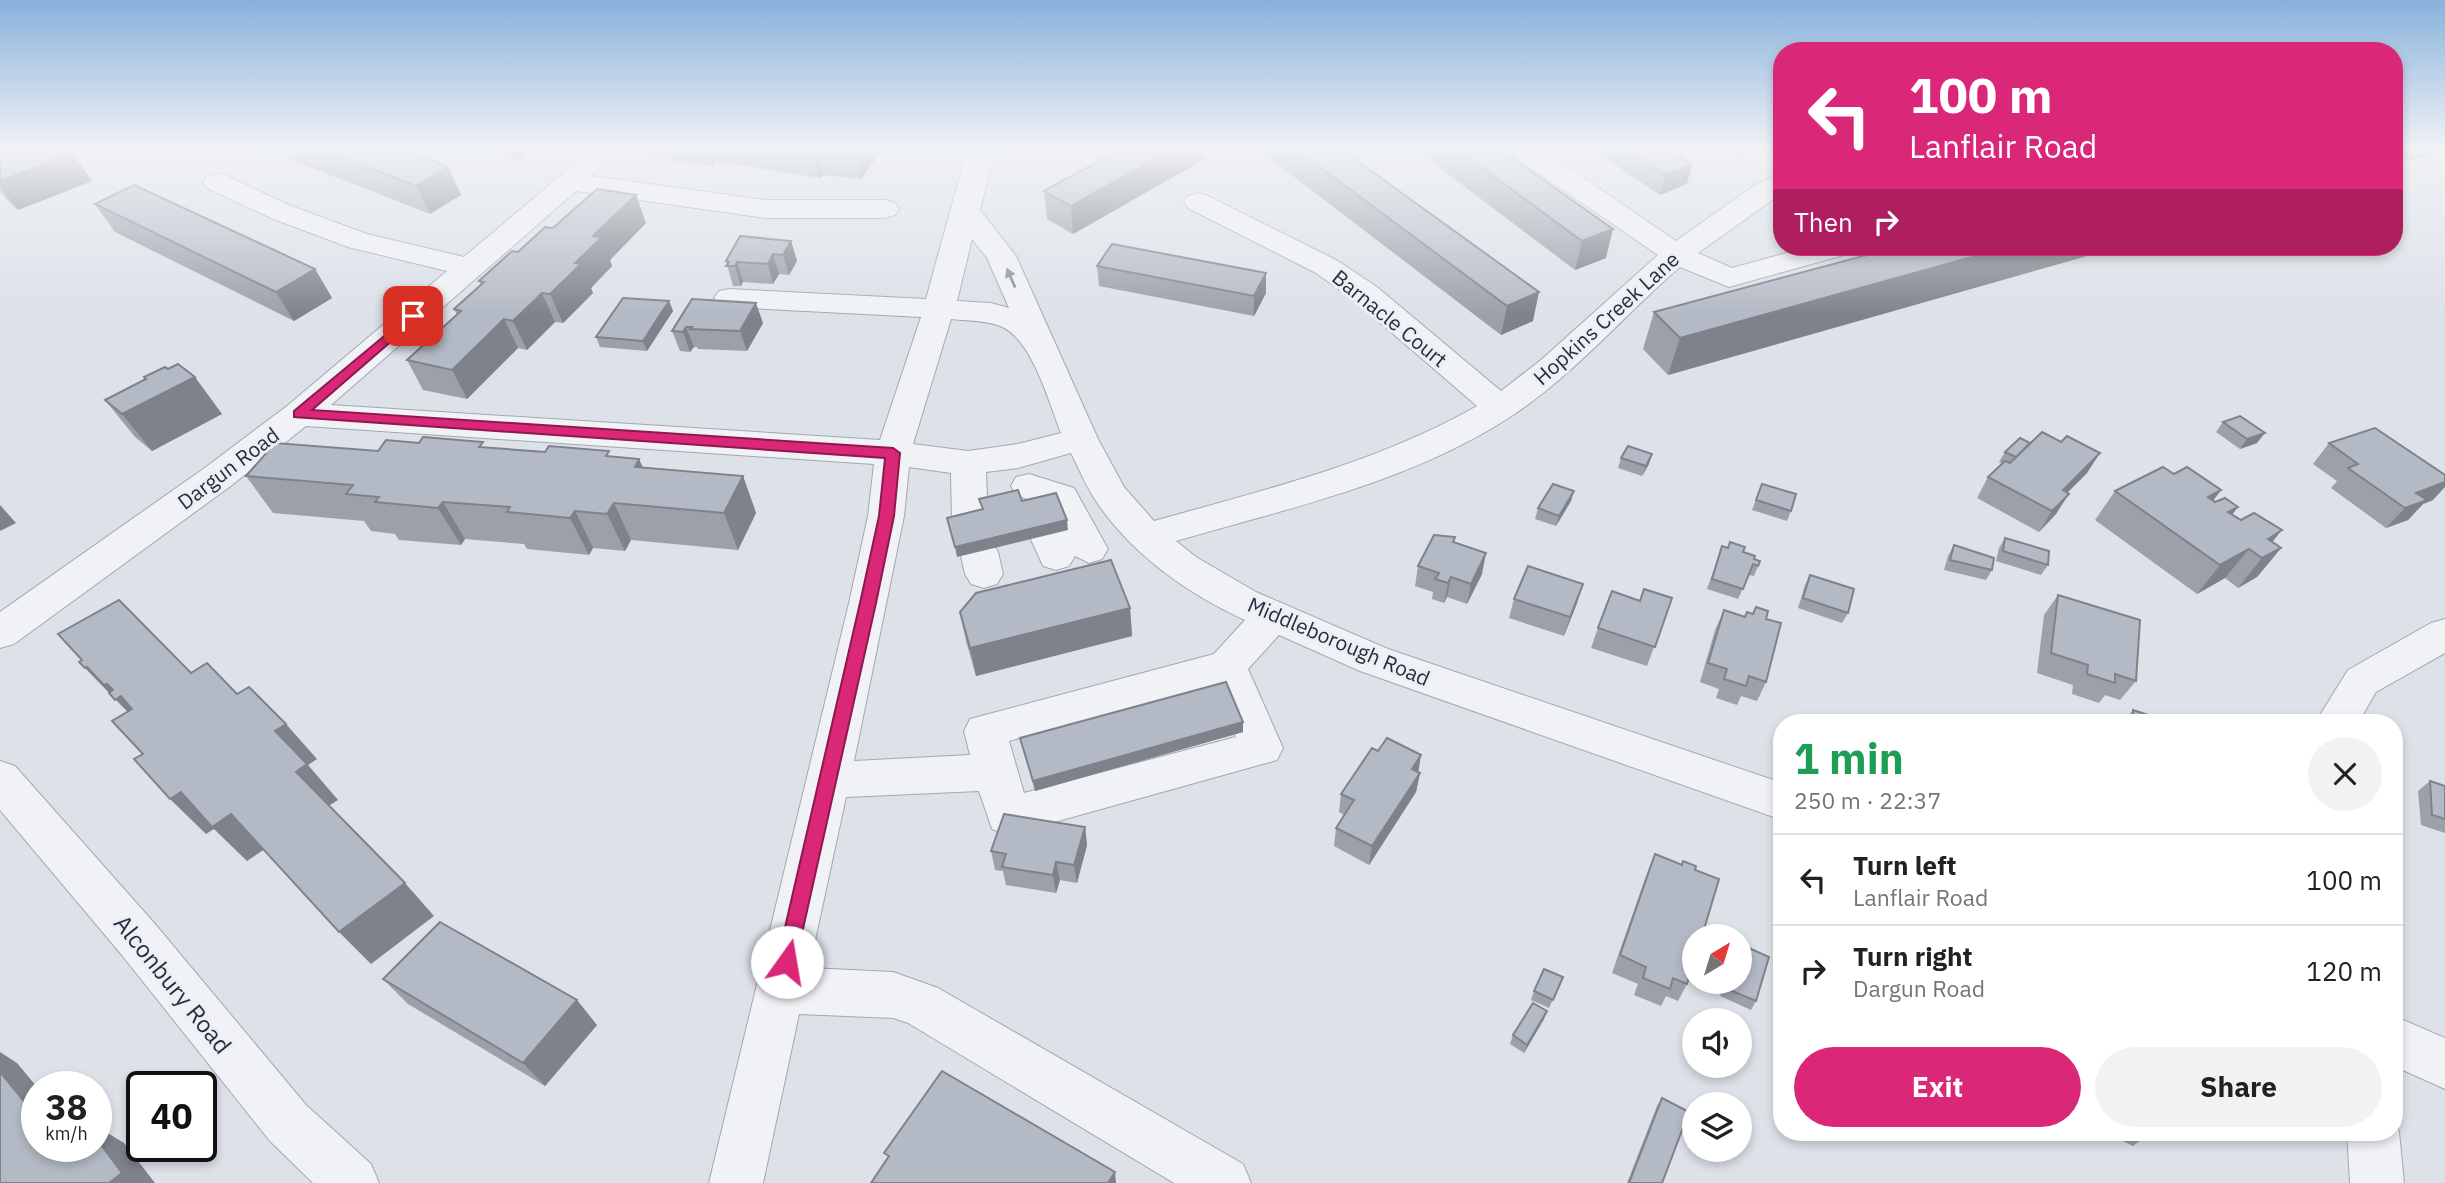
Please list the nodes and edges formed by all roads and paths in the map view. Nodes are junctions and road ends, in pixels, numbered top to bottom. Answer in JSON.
{"nodes":[{"id":1,"x":270,"y":205,"type":"edge"},
{"id":2,"x":542,"y":205,"type":"edge"},
{"id":3,"x":738,"y":205,"type":"edge"},
{"id":4,"x":966,"y":205,"type":"edge"},
{"id":5,"x":1204,"y":205,"type":"edge"},
{"id":6,"x":1605,"y":205,"type":"edge"},
{"id":7,"x":1744,"y":205,"type":"edge"},
{"id":8,"x":886,"y":209,"type":"dead end"},
{"id":9,"x":965,"y":210,"type":"junction"},
{"id":10,"x":1676,"y":254,"type":"junction"},
{"id":11,"x":1807,"y":256,"type":"edge"},
{"id":12,"x":469,"y":267,"type":"junction"},
{"id":13,"x":730,"y":298,"type":"edge"},
{"id":14,"x":940,"y":309,"type":"junction"},
{"id":15,"x":1039,"y":340,"type":"junction"},
{"id":16,"x":1500,"y":408,"type":"junction"},
{"id":17,"x":299,"y":414,"type":"junction"},
{"id":18,"x":1081,"y":439,"type":"junction"},
{"id":19,"x":893,"y":453,"type":"junction"},
{"id":20,"x":968,"y":463,"type":"junction"},
{"id":21,"x":1146,"y":536,"type":"junction"},
{"id":22,"x":977,"y":550,"type":"edge"},
{"id":23,"x":1272,"y":616,"type":"junction"},
{"id":24,"x":0,"y":632,"type":"edge"},
{"id":25,"x":2445,"y":634,"type":"edge"},
{"id":26,"x":1227,"y":667,"type":"junction"},
{"id":27,"x":2342,"y":714,"type":"edge"},
{"id":28,"x":996,"y":772,"type":"junction"},
{"id":29,"x":0,"y":779,"type":"edge"},
{"id":30,"x":829,"y":779,"type":"junction"},
{"id":31,"x":1773,"y":799,"type":"edge"},
{"id":32,"x":781,"y":990,"type":"junction"},
{"id":33,"x":2403,"y":1044,"type":"edge"},
{"id":34,"x":2445,"y":1064,"type":"edge"},
{"id":35,"x":2374,"y":1141,"type":"edge"},
{"id":36,"x":352,"y":1183,"type":"edge"},
{"id":37,"x":736,"y":1183,"type":"edge"},
{"id":38,"x":1224,"y":1183,"type":"edge"},
{"id":39,"x":2377,"y":1183,"type":"edge"}],
"edges":[{"from":1,"to":12,"type":"street"},
{"from":2,"to":12,"type":"street","name":"Dargun Road"},
{"from":3,"to":8,"type":"street"},
{"from":4,"to":9,"type":"street"},
{"from":5,"to":16,"type":"street","name":"Barnacle Court"},
{"from":6,"to":10,"type":"street"},
{"from":7,"to":10,"type":"street","name":"Hopkins Creek Lane"},
{"from":9,"to":14,"type":"street"},
{"from":15,"to":9,"type":"street","one_way":true},
{"from":10,"to":11,"type":"street"},
{"from":10,"to":16,"type":"street","name":"Hopkins Creek Lane"},
{"from":12,"to":17,"type":"street","name":"Dargun Road"},
{"from":13,"to":14,"type":"street","name":"Middleborough Road"},
{"from":14,"to":15,"type":"street","name":"Middleborough Road"},
{"from":14,"to":19,"type":"street"},
{"from":15,"to":18,"type":"street","name":"Middleborough Road"},
{"from":16,"to":21,"type":"street","name":"Hopkins Creek Lane"},
{"from":17,"to":19,"type":"street"},
{"from":17,"to":24,"type":"street","name":"Dargun Road"},
{"from":18,"to":20,"type":"street"},
{"from":18,"to":21,"type":"street","name":"Middleborough Road"},
{"from":19,"to":20,"type":"street"},
{"from":19,"to":30,"type":"street"},
{"from":20,"to":22,"type":"street"},
{"from":21,"to":23,"type":"street","name":"Middleborough Road"},
{"from":23,"to":26,"type":"street"},
{"from":23,"to":31,"type":"street","name":"Middleborough Road"},
{"from":25,"to":27,"type":"street"},
{"from":26,"to":28,"type":"street"},
{"from":26,"to":28,"type":"street"},
{"from":28,"to":30,"type":"street"},
{"from":29,"to":36,"type":"street","name":"Alconbury Road"},
{"from":30,"to":32,"type":"street"},
{"from":32,"to":37,"type":"street"},
{"from":32,"to":38,"type":"street"},
{"from":33,"to":34,"type":"street"},
{"from":35,"to":39,"type":"street"}]}
